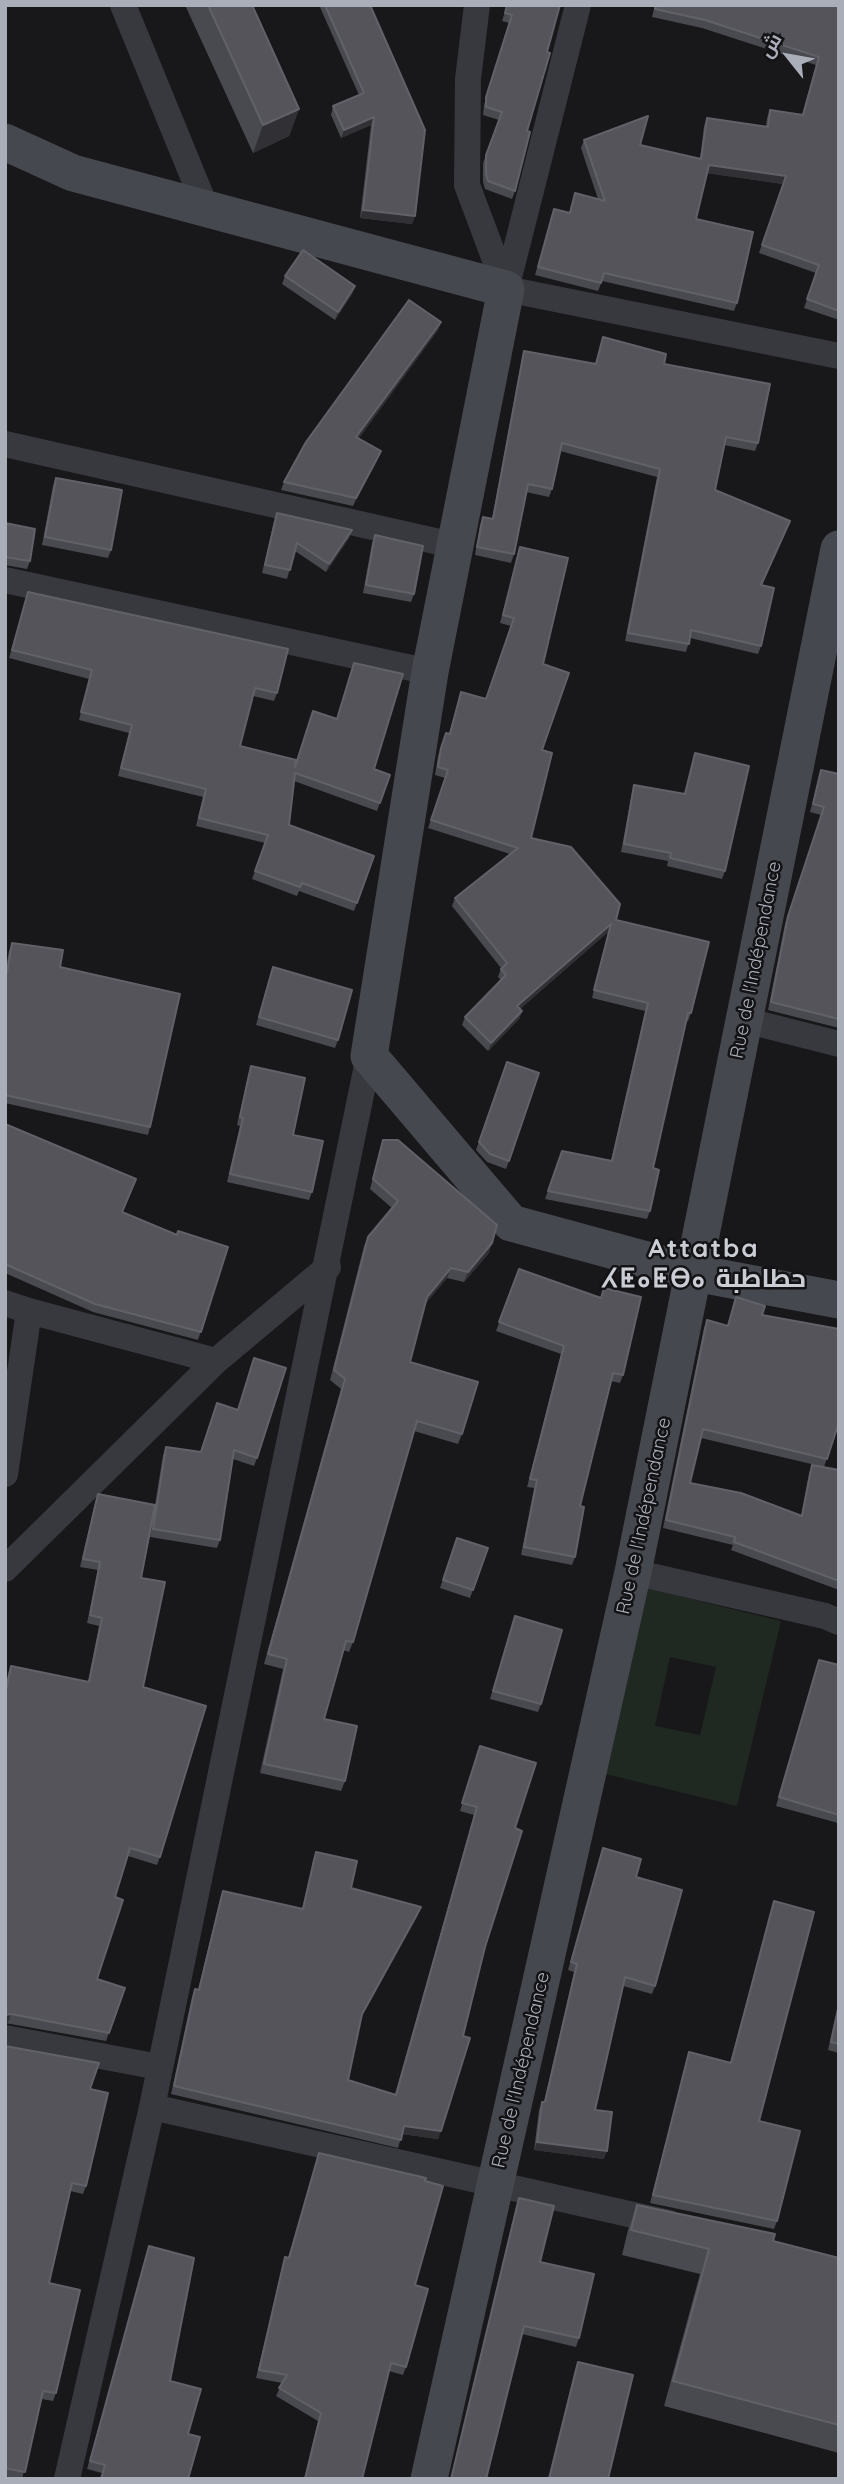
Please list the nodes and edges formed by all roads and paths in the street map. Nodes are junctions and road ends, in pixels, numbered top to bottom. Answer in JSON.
{"nodes":[{"id":1,"x":123,"y":5,"type":"edge"},
{"id":2,"x":477,"y":5,"type":"edge"},
{"id":3,"x":578,"y":5,"type":"edge"},
{"id":4,"x":5,"y":142,"type":"edge"},
{"id":5,"x":206,"y":208,"type":"junction"},
{"id":6,"x":506,"y":289,"type":"junction"},
{"id":7,"x":839,"y":356,"type":"edge"},
{"id":8,"x":5,"y":444,"type":"edge"},
{"id":9,"x":457,"y":546,"type":"junction"},
{"id":10,"x":839,"y":550,"type":"edge"},
{"id":11,"x":5,"y":580,"type":"edge"},
{"id":12,"x":430,"y":672,"type":"junction"},
{"id":13,"x":744,"y":1020,"type":"junction"},
{"id":14,"x":839,"y":1044,"type":"edge"},
{"id":15,"x":369,"y":1056,"type":"junction"},
{"id":16,"x":328,"y":1267,"type":"junction"},
{"id":17,"x":695,"y":1273,"type":"junction"},
{"id":18,"x":839,"y":1300,"type":"edge"},
{"id":19,"x":17,"y":1307,"type":"edge"},
{"id":20,"x":216,"y":1361,"type":"junction"},
{"id":21,"x":5,"y":1474,"type":"edge"},
{"id":22,"x":5,"y":1569,"type":"edge"},
{"id":23,"x":634,"y":1572,"type":"junction"},
{"id":24,"x":839,"y":1622,"type":"edge"},
{"id":25,"x":5,"y":2038,"type":"edge"},
{"id":26,"x":159,"y":2067,"type":"junction"},
{"id":27,"x":152,"y":2107,"type":"junction"},
{"id":28,"x":495,"y":2186,"type":"junction"},
{"id":29,"x":693,"y":2228,"type":"edge"},
{"id":30,"x":67,"y":2479,"type":"edge"},
{"id":31,"x":429,"y":2479,"type":"edge"}],
"edges":[{"from":1,"to":5,"type":"street"},
{"from":2,"to":6,"type":"street"},
{"from":3,"to":6,"type":"street"},
{"from":4,"to":5,"type":"main road"},
{"from":5,"to":6,"type":"main road"},
{"from":6,"to":7,"type":"street"},
{"from":6,"to":9,"type":"main road"},
{"from":8,"to":9,"type":"street"},
{"from":9,"to":12,"type":"main road"},
{"from":10,"to":13,"type":"main road","name":"Rue de l'Indépendance"},
{"from":11,"to":12,"type":"street"},
{"from":12,"to":15,"type":"main road"},
{"from":13,"to":14,"type":"street"},
{"from":13,"to":17,"type":"main road","name":"Rue de l'Indépendance"},
{"from":15,"to":16,"type":"street"},
{"from":15,"to":17,"type":"main road"},
{"from":16,"to":20,"type":"street"},
{"from":16,"to":26,"type":"street"},
{"from":17,"to":18,"type":"main road"},
{"from":17,"to":23,"type":"main road","name":"Rue de l'Indépendance"},
{"from":19,"to":20,"type":"street"},
{"from":19,"to":21,"type":"street"},
{"from":20,"to":22,"type":"street"},
{"from":23,"to":24,"type":"street"},
{"from":23,"to":28,"type":"main road","name":"Rue de l'Indépendance"},
{"from":25,"to":26,"type":"street"},
{"from":26,"to":27,"type":"street"},
{"from":27,"to":28,"type":"street"},
{"from":27,"to":30,"type":"street"},
{"from":28,"to":29,"type":"street"},
{"from":28,"to":31,"type":"main road","name":"Rue de l'Indépendance"}]}
